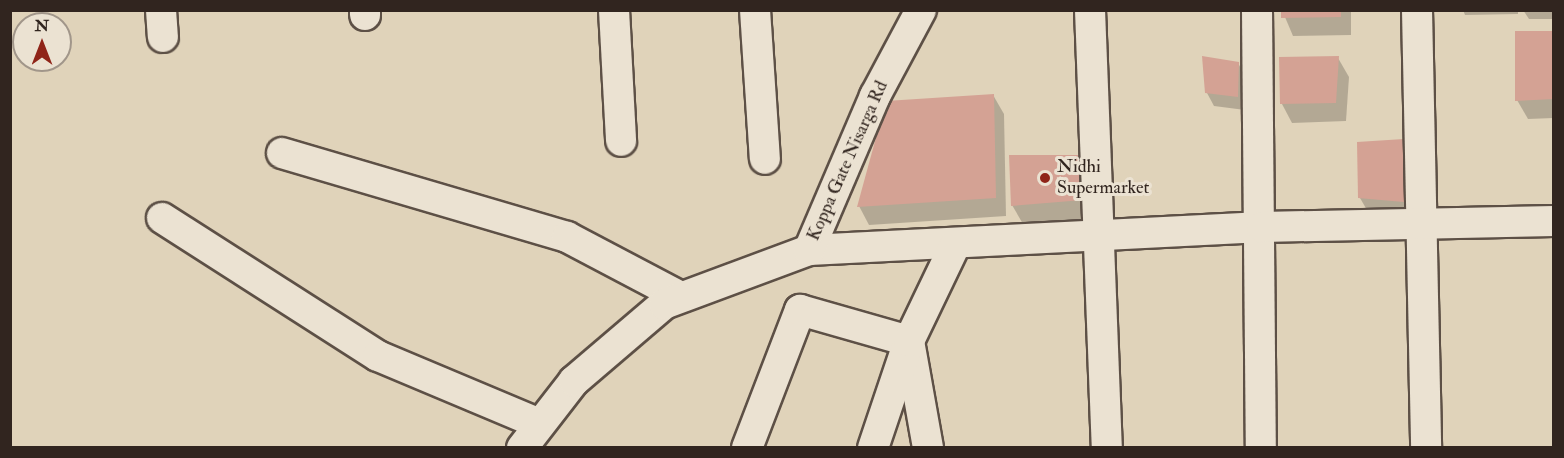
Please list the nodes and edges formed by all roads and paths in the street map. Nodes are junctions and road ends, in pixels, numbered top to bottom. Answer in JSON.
{"nodes":[{"id":1,"x":614,"y":10,"type":"edge"},
{"id":2,"x":755,"y":10,"type":"edge"},
{"id":3,"x":921,"y":10,"type":"edge"},
{"id":4,"x":1090,"y":10,"type":"edge"},
{"id":5,"x":1257,"y":10,"type":"edge"},
{"id":6,"x":1417,"y":10,"type":"edge"},
{"id":7,"x":621,"y":141,"type":"dead end"},
{"id":8,"x":282,"y":153,"type":"dead end"},
{"id":9,"x":765,"y":159,"type":"dead end"},
{"id":10,"x":162,"y":218,"type":"dead end"},
{"id":11,"x":1554,"y":221,"type":"edge"},
{"id":12,"x":1420,"y":224,"type":"junction"},
{"id":13,"x":1262,"y":227,"type":"junction"},
{"id":14,"x":1096,"y":240,"type":"junction"},
{"id":15,"x":955,"y":245,"type":"junction"},
{"id":16,"x":808,"y":250,"type":"junction"},
{"id":17,"x":677,"y":295,"type":"junction"},
{"id":18,"x":909,"y":341,"type":"junction"},
{"id":19,"x":530,"y":434,"type":"edge"},
{"id":20,"x":502,"y":447,"type":"edge"},
{"id":21,"x":747,"y":447,"type":"edge"},
{"id":22,"x":873,"y":447,"type":"edge"},
{"id":23,"x":928,"y":447,"type":"edge"},
{"id":24,"x":1107,"y":447,"type":"edge"},
{"id":25,"x":1261,"y":447,"type":"edge"},
{"id":26,"x":1426,"y":447,"type":"edge"}],
"edges":[{"from":1,"to":7,"type":"street"},
{"from":2,"to":9,"type":"street"},
{"from":3,"to":16,"type":"street","name":"Koppa Gate Nisarga Rd"},
{"from":4,"to":14,"type":"street"},
{"from":5,"to":13,"type":"street"},
{"from":6,"to":12,"type":"street"},
{"from":8,"to":17,"type":"street"},
{"from":10,"to":19,"type":"street"},
{"from":11,"to":12,"type":"street"},
{"from":12,"to":13,"type":"street"},
{"from":12,"to":26,"type":"street"},
{"from":13,"to":14,"type":"street"},
{"from":13,"to":25,"type":"street"},
{"from":14,"to":15,"type":"street"},
{"from":14,"to":24,"type":"street"},
{"from":15,"to":16,"type":"street"},
{"from":15,"to":18,"type":"street"},
{"from":16,"to":17,"type":"street","name":"Koppa Gate Nisarga Rd"},
{"from":17,"to":19,"type":"street","name":"Koppa Gate Nisarga Rd"},
{"from":18,"to":21,"type":"street"},
{"from":18,"to":22,"type":"street"},
{"from":18,"to":23,"type":"street"},
{"from":19,"to":20,"type":"street","name":"Koppa Gate Nisarga Rd"}]}
